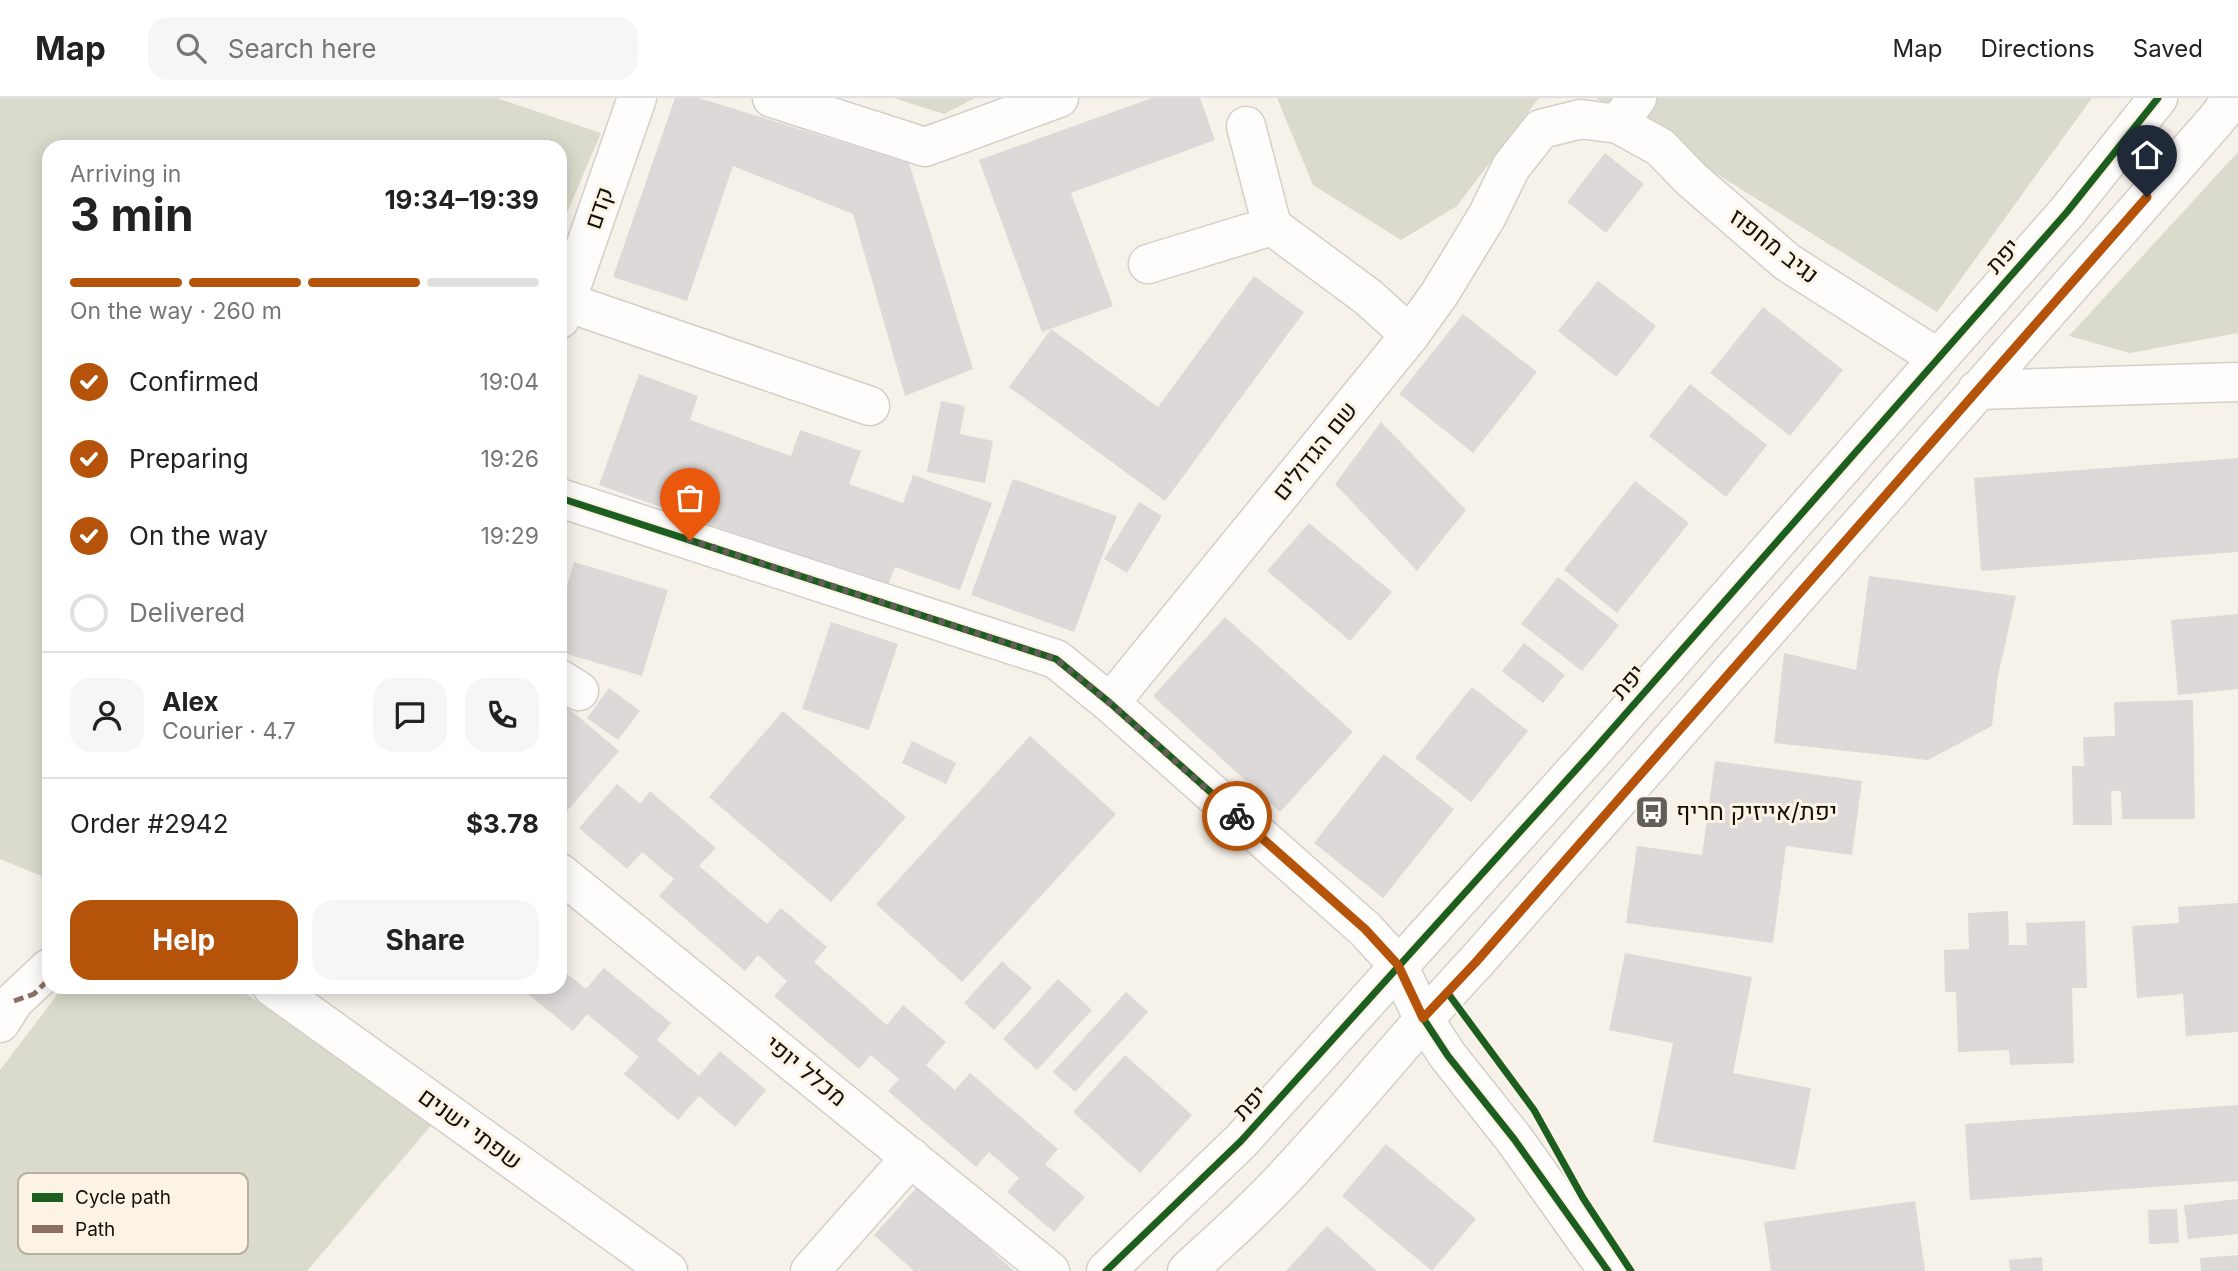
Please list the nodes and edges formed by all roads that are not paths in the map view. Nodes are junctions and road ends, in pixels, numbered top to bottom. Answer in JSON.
{"nodes":[{"id":1,"x":637,"y":98,"type":"edge"},
{"id":2,"x":772,"y":98,"type":"edge"},
{"id":3,"x":1059,"y":98,"type":"edge"},
{"id":4,"x":2158,"y":98,"type":"edge"},
{"id":5,"x":2229,"y":107,"type":"edge"},
{"id":6,"x":1628,"y":111,"type":"edge"},
{"id":7,"x":1246,"y":127,"type":"dead end"},
{"id":8,"x":1272,"y":226,"type":"junction"},
{"id":9,"x":1147,"y":264,"type":"dead end"},
{"id":10,"x":567,"y":299,"type":"edge"},
{"id":11,"x":567,"y":311,"type":"edge"},
{"id":12,"x":2029,"y":331,"type":"junction"},
{"id":13,"x":1410,"y":335,"type":"junction"},
{"id":14,"x":1938,"y":358,"type":"junction"},
{"id":15,"x":2238,"y":382,"type":"edge"},
{"id":16,"x":2108,"y":386,"type":"junction"},
{"id":17,"x":1978,"y":390,"type":"junction"},
{"id":18,"x":870,"y":406,"type":"dead end"},
{"id":19,"x":567,"y":500,"type":"edge"},
{"id":20,"x":1110,"y":703,"type":"junction"},
{"id":21,"x":567,"y":879,"type":"edge"},
{"id":22,"x":1398,"y":965,"type":"junction"},
{"id":23,"x":42,"y":975,"type":"edge"},
{"id":24,"x":282,"y":994,"type":"edge"},
{"id":25,"x":1423,"y":1018,"type":"junction"},
{"id":26,"x":0,"y":1023,"type":"edge"},
{"id":27,"x":911,"y":1157,"type":"junction"},
{"id":28,"x":668,"y":1271,"type":"edge"},
{"id":29,"x":810,"y":1271,"type":"edge"},
{"id":30,"x":1050,"y":1271,"type":"edge"},
{"id":31,"x":1107,"y":1271,"type":"edge"},
{"id":32,"x":1188,"y":1271,"type":"edge"},
{"id":33,"x":1608,"y":1271,"type":"edge"}],
"edges":[{"from":1,"to":10,"type":"street","name":"קדם"},
{"from":2,"to":3,"type":"street"},
{"from":4,"to":14,"type":"street","name":"יפת"},
{"from":5,"to":12,"type":"street"},
{"from":6,"to":13,"type":"street","name":"שם הגדולים"},
{"from":6,"to":14,"type":"street","name":"נגיב מחפוז"},
{"from":7,"to":8,"type":"street"},
{"from":8,"to":9,"type":"street"},
{"from":8,"to":13,"type":"street"},
{"from":11,"to":18,"type":"street"},
{"from":12,"to":16,"type":"street"},
{"from":12,"to":17,"type":"street"},
{"from":13,"to":20,"type":"street","name":"שם הגדולים"},
{"from":14,"to":22,"type":"street","name":"יפת"},
{"from":15,"to":16,"type":"street"},
{"from":16,"to":17,"type":"street"},
{"from":17,"to":25,"type":"street"},
{"from":19,"to":20,"type":"street"},
{"from":20,"to":22,"type":"street"},
{"from":21,"to":27,"type":"street","name":"מכלל יופי"},
{"from":22,"to":25,"type":"street"},
{"from":22,"to":31,"type":"street","name":"יפת"},
{"from":23,"to":26,"type":"street"},
{"from":24,"to":28,"type":"street","name":"שפתי ישנים"},
{"from":25,"to":32,"type":"street"},
{"from":25,"to":33,"type":"street"},
{"from":27,"to":29,"type":"street"},
{"from":27,"to":30,"type":"street","name":"מכלל יופי"}]}
